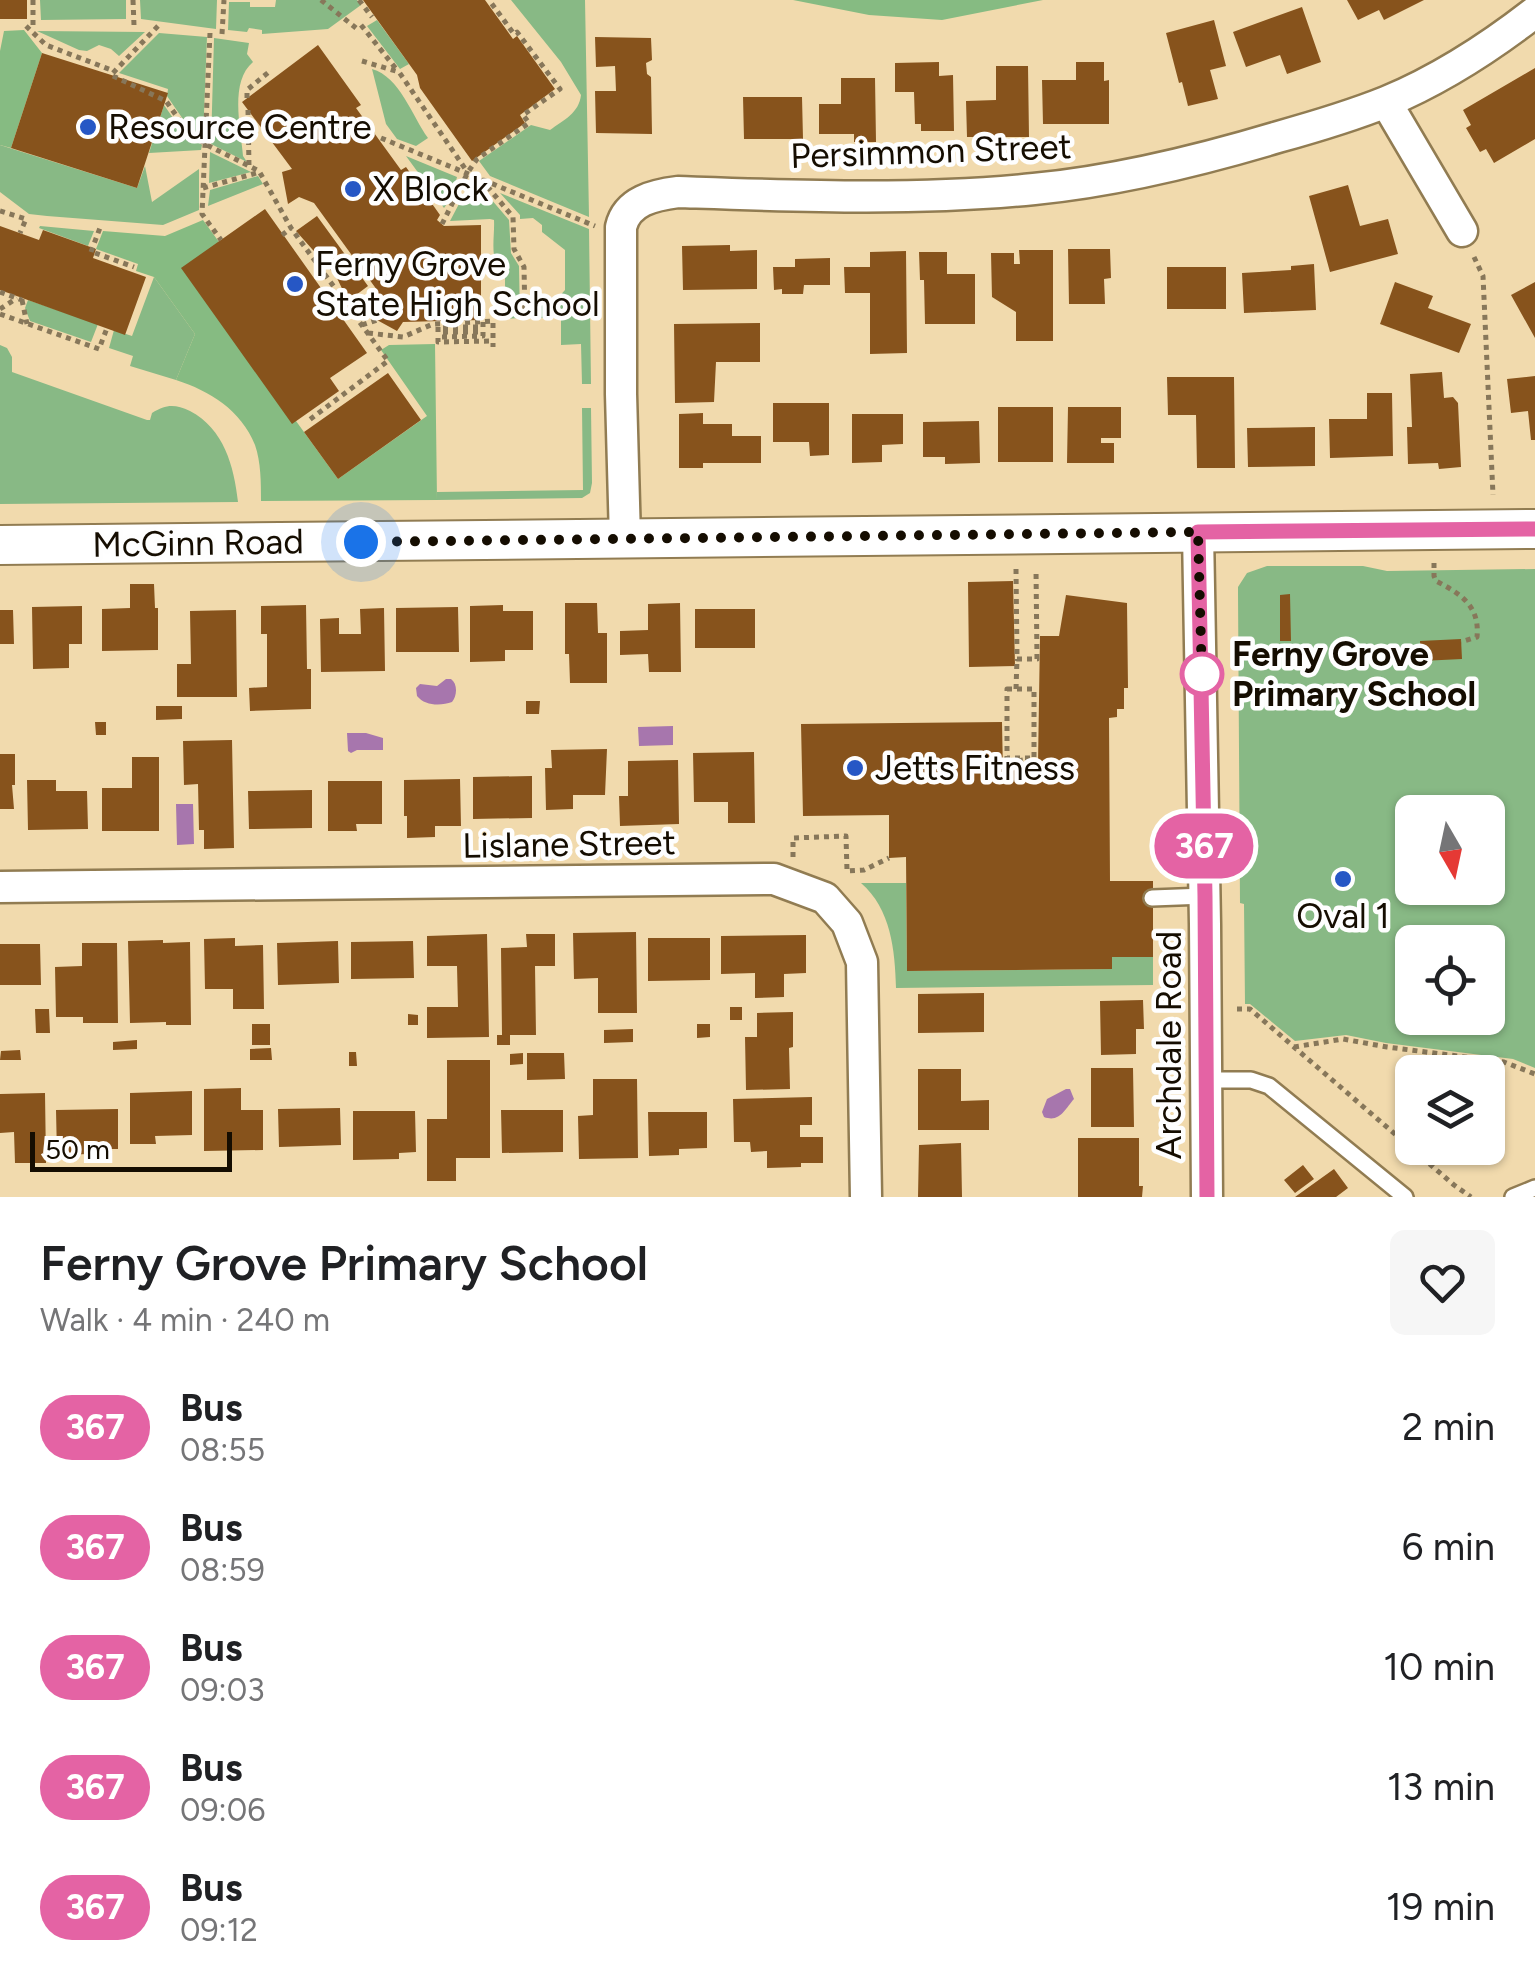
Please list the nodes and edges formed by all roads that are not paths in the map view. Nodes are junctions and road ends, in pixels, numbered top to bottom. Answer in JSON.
{"nodes":[{"id":1,"x":1535,"y":12,"type":"edge"},
{"id":2,"x":1386,"y":102,"type":"junction"},
{"id":3,"x":1462,"y":231,"type":"road end"},
{"id":4,"x":1535,"y":528,"type":"edge"},
{"id":5,"x":1198,"y":532,"type":"junction"},
{"id":6,"x":625,"y":538,"type":"junction"},
{"id":7,"x":0,"y":546,"type":"edge"},
{"id":8,"x":0,"y":887,"type":"edge"},
{"id":9,"x":1205,"y":896,"type":"junction"},
{"id":10,"x":1152,"y":898,"type":"dead end"},
{"id":11,"x":1206,"y":1080,"type":"junction"},
{"id":12,"x":1535,"y":1188,"type":"edge"},
{"id":13,"x":866,"y":1197,"type":"edge"},
{"id":14,"x":1207,"y":1197,"type":"edge"},
{"id":15,"x":1406,"y":1197,"type":"edge"},
{"id":16,"x":1512,"y":1197,"type":"edge"}],
"edges":[{"from":1,"to":2,"type":"street","name":"Persimmon Street"},
{"from":2,"to":3,"type":"street"},
{"from":2,"to":6,"type":"street","name":"Persimmon Street"},
{"from":4,"to":5,"type":"street","name":"McGinn Road"},
{"from":5,"to":6,"type":"street","name":"McGinn Road"},
{"from":5,"to":9,"type":"street","name":"Archdale Road"},
{"from":6,"to":7,"type":"street","name":"McGinn Road"},
{"from":8,"to":13,"type":"street","name":"Lislane Street"},
{"from":9,"to":10,"type":"lane"},
{"from":9,"to":11,"type":"street","name":"Archdale Road"},
{"from":11,"to":14,"type":"street","name":"Archdale Road"},
{"from":11,"to":15,"type":"lane"},
{"from":12,"to":16,"type":"lane"}]}
